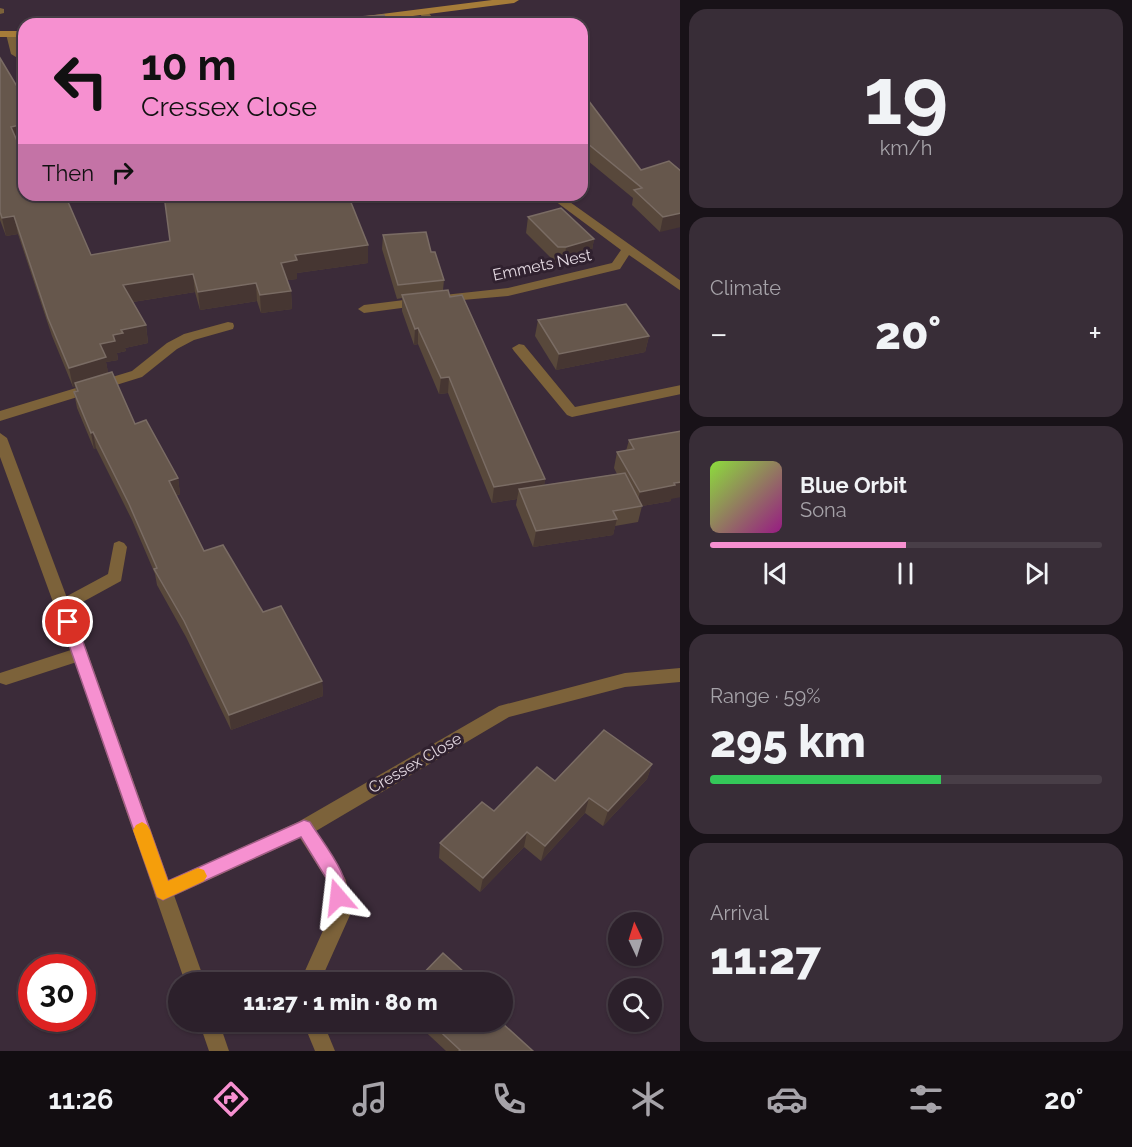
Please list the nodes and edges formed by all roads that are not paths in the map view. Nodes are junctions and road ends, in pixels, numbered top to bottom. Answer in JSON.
{"nodes":[{"id":1,"x":514,"y":0,"type":"edge"},
{"id":2,"x":455,"y":4,"type":"edge"},
{"id":3,"x":424,"y":13,"type":"junction"},
{"id":4,"x":376,"y":18,"type":"edge"},
{"id":5,"x":428,"y":18,"type":"edge"},
{"id":6,"x":0,"y":34,"type":"edge"},
{"id":7,"x":11,"y":34,"type":"junction"},
{"id":8,"x":18,"y":34,"type":"edge"},
{"id":9,"x":18,"y":55,"type":"edge"},
{"id":10,"x":561,"y":201,"type":"edge"},
{"id":11,"x":627,"y":250,"type":"junction"},
{"id":12,"x":680,"y":286,"type":"edge"},
{"id":13,"x":364,"y":309,"type":"dead end"},
{"id":14,"x":228,"y":326,"type":"dead end"},
{"id":15,"x":519,"y":348,"type":"dead end"},
{"id":16,"x":680,"y":389,"type":"edge"},
{"id":17,"x":0,"y":416,"type":"edge"},
{"id":18,"x":0,"y":438,"type":"edge"},
{"id":19,"x":118,"y":547,"type":"dead end"},
{"id":20,"x":62,"y":606,"type":"junction"},
{"id":21,"x":80,"y":654,"type":"junction"},
{"id":22,"x":680,"y":675,"type":"edge"},
{"id":23,"x":6,"y":678,"type":"dead end"},
{"id":24,"x":304,"y":828,"type":"junction"},
{"id":25,"x":163,"y":892,"type":"junction"},
{"id":26,"x":191,"y":972,"type":"edge"},
{"id":27,"x":314,"y":972,"type":"edge"},
{"id":28,"x":212,"y":1032,"type":"edge"},
{"id":29,"x":317,"y":1032,"type":"edge"},
{"id":30,"x":219,"y":1051,"type":"edge"},
{"id":31,"x":325,"y":1051,"type":"edge"}],
"edges":[{"from":1,"to":2,"type":"main road"},
{"from":2,"to":3,"type":"main road"},
{"from":3,"to":4,"type":"main road"},
{"from":3,"to":5,"type":"street"},
{"from":6,"to":7,"type":"main road"},
{"from":7,"to":8,"type":"main road"},
{"from":7,"to":9,"type":"street"},
{"from":10,"to":11,"type":"street","name":"Emmets Nest"},
{"from":11,"to":12,"type":"street"},
{"from":11,"to":13,"type":"street","name":"Emmets Nest"},
{"from":14,"to":17,"type":"street"},
{"from":15,"to":16,"type":"street"},
{"from":18,"to":20,"type":"street"},
{"from":19,"to":20,"type":"street"},
{"from":20,"to":21,"type":"street"},
{"from":21,"to":23,"type":"street"},
{"from":21,"to":25,"type":"street"},
{"from":22,"to":24,"type":"street","name":"Cressex Close"},
{"from":24,"to":25,"type":"street","name":"Cressex Close"},
{"from":24,"to":27,"type":"street"},
{"from":25,"to":26,"type":"street"},
{"from":28,"to":30,"type":"street"},
{"from":29,"to":31,"type":"street"}]}
